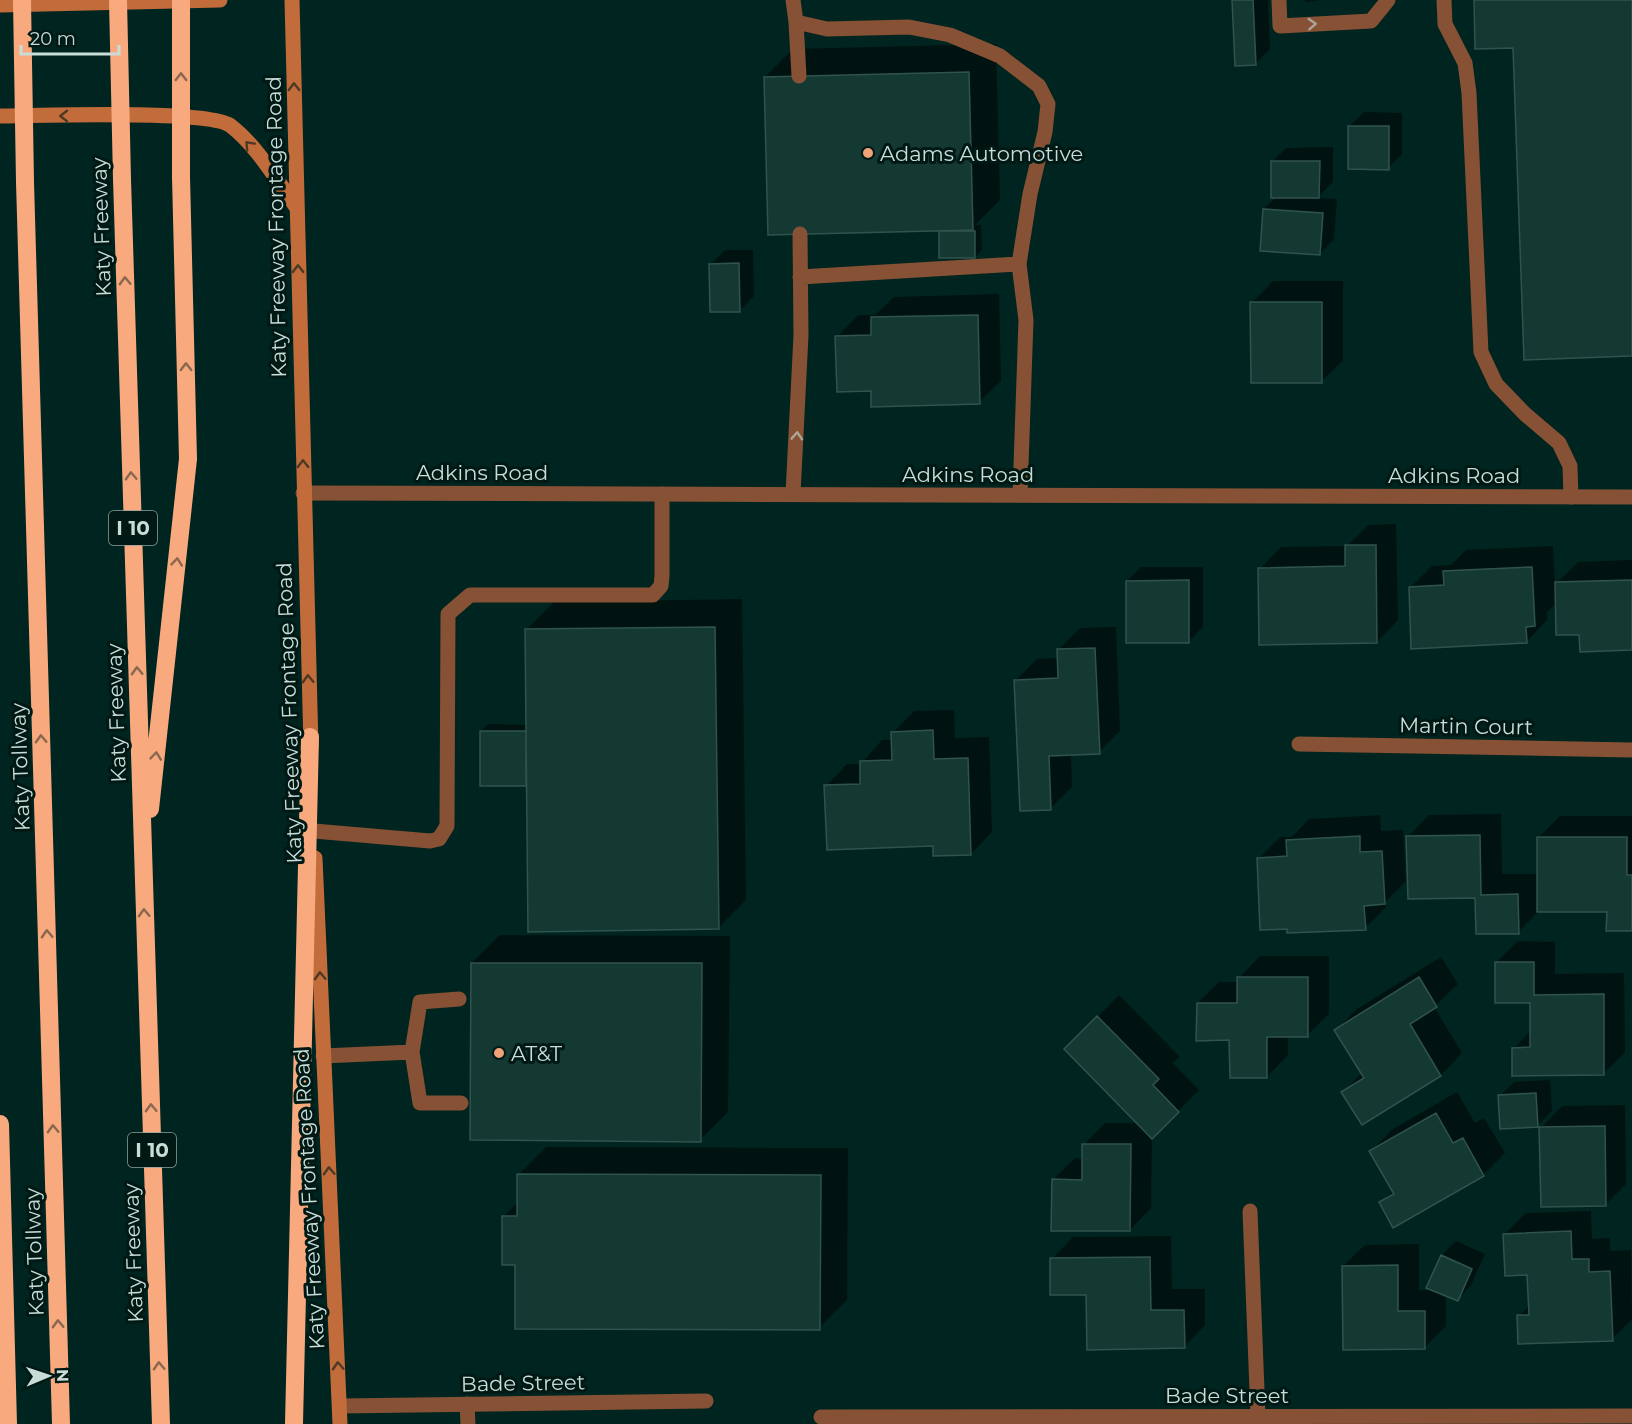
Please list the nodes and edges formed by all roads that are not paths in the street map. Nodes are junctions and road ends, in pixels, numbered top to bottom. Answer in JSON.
{"nodes":[{"id":1,"x":23,"y":0,"type":"edge"},
{"id":2,"x":118,"y":0,"type":"edge"},
{"id":3,"x":181,"y":0,"type":"edge"},
{"id":4,"x":220,"y":0,"type":"edge"},
{"id":5,"x":292,"y":0,"type":"edge"},
{"id":6,"x":793,"y":0,"type":"edge"},
{"id":7,"x":1279,"y":0,"type":"edge"},
{"id":8,"x":1388,"y":0,"type":"edge"},
{"id":9,"x":1444,"y":0,"type":"edge"},
{"id":10,"x":0,"y":5,"type":"edge"},
{"id":11,"x":796,"y":22,"type":"junction"},
{"id":12,"x":799,"y":76,"type":"dead end"},
{"id":13,"x":0,"y":116,"type":"edge"},
{"id":14,"x":297,"y":208,"type":"junction"},
{"id":15,"x":800,"y":234,"type":"dead end"},
{"id":16,"x":1019,"y":264,"type":"junction"},
{"id":17,"x":800,"y":277,"type":"junction"},
{"id":18,"x":303,"y":493,"type":"junction"},
{"id":19,"x":662,"y":494,"type":"junction"},
{"id":20,"x":792,"y":494,"type":"junction"},
{"id":21,"x":1020,"y":495,"type":"junction"},
{"id":22,"x":1571,"y":497,"type":"junction"},
{"id":23,"x":1632,"y":497,"type":"edge"},
{"id":24,"x":310,"y":737,"type":"junction"},
{"id":25,"x":1299,"y":744,"type":"dead end"},
{"id":26,"x":1632,"y":750,"type":"edge"},
{"id":27,"x":314,"y":831,"type":"junction"},
{"id":28,"x":143,"y":876,"type":"junction"},
{"id":29,"x":459,"y":999,"type":"dead end"},
{"id":30,"x":412,"y":1052,"type":"junction"},
{"id":31,"x":323,"y":1056,"type":"junction"},
{"id":32,"x":461,"y":1103,"type":"dead end"},
{"id":33,"x":0,"y":1124,"type":"edge"},
{"id":34,"x":1250,"y":1211,"type":"dead end"},
{"id":35,"x":706,"y":1401,"type":"dead end"},
{"id":36,"x":467,"y":1404,"type":"junction"},
{"id":37,"x":340,"y":1406,"type":"junction"},
{"id":38,"x":1258,"y":1416,"type":"junction"},
{"id":39,"x":821,"y":1417,"type":"dead end"},
{"id":40,"x":1631,"y":1418,"type":"edge"},
{"id":41,"x":8,"y":1424,"type":"edge"},
{"id":42,"x":61,"y":1424,"type":"edge"},
{"id":43,"x":161,"y":1424,"type":"edge"},
{"id":44,"x":294,"y":1424,"type":"edge"},
{"id":45,"x":340,"y":1424,"type":"edge"},
{"id":46,"x":468,"y":1424,"type":"edge"}],
"edges":[{"from":42,"to":1,"type":"highway","name":"Katy Tollway","one_way":true,"bridge":true},
{"from":28,"to":2,"type":"highway","name":"Katy Freeway","number":"I 10","one_way":true,"bridge":true},
{"from":28,"to":3,"type":"highway","one_way":true,"bridge":true},
{"from":4,"to":10,"type":"main road"},
{"from":14,"to":5,"type":"main road","name":"Katy Freeway Frontage Road","one_way":true},
{"from":6,"to":11,"type":"street"},
{"from":7,"to":8,"type":"street","one_way":true},
{"from":9,"to":22,"type":"street"},
{"from":11,"to":12,"type":"street"},
{"from":11,"to":16,"type":"street"},
{"from":14,"to":13,"type":"main road","one_way":true},
{"from":18,"to":14,"type":"main road","name":"Katy Freeway Frontage Road","one_way":true},
{"from":15,"to":17,"type":"street"},
{"from":16,"to":17,"type":"street"},
{"from":16,"to":21,"type":"street"},
{"from":20,"to":17,"type":"street","one_way":true},
{"from":18,"to":19,"type":"street","name":"Adkins Road"},
{"from":24,"to":18,"type":"main road","name":"Katy Freeway Frontage Road","one_way":true},
{"from":19,"to":20,"type":"street","name":"Adkins Road"},
{"from":19,"to":27,"type":"street"},
{"from":20,"to":21,"type":"street","name":"Adkins Road"},
{"from":21,"to":22,"type":"street","name":"Adkins Road"},
{"from":22,"to":23,"type":"street","name":"Adkins Road"},
{"from":24,"to":27,"type":"main road","name":"Katy Freeway Frontage Road"},
{"from":24,"to":44,"type":"highway"},
{"from":25,"to":26,"type":"street","name":"Martin Court"},
{"from":31,"to":27,"type":"main road","name":"Katy Freeway Frontage Road","one_way":true},
{"from":43,"to":28,"type":"highway","name":"Katy Freeway","number":"I 10","one_way":true},
{"from":29,"to":30,"type":"street"},
{"from":30,"to":31,"type":"street"},
{"from":30,"to":32,"type":"street"},
{"from":37,"to":31,"type":"main road","name":"Katy Freeway Frontage Road","one_way":true},
{"from":33,"to":41,"type":"highway","name":"Katy Tollway"},
{"from":34,"to":38,"type":"street"},
{"from":35,"to":36,"type":"street","name":"Bade Street"},
{"from":36,"to":37,"type":"street","name":"Bade Street"},
{"from":36,"to":46,"type":"street"},
{"from":37,"to":45,"type":"main road","name":"Katy Freeway Frontage Road"},
{"from":38,"to":39,"type":"street","name":"Bade Street"},
{"from":38,"to":40,"type":"street","name":"Bade Street"}]}
